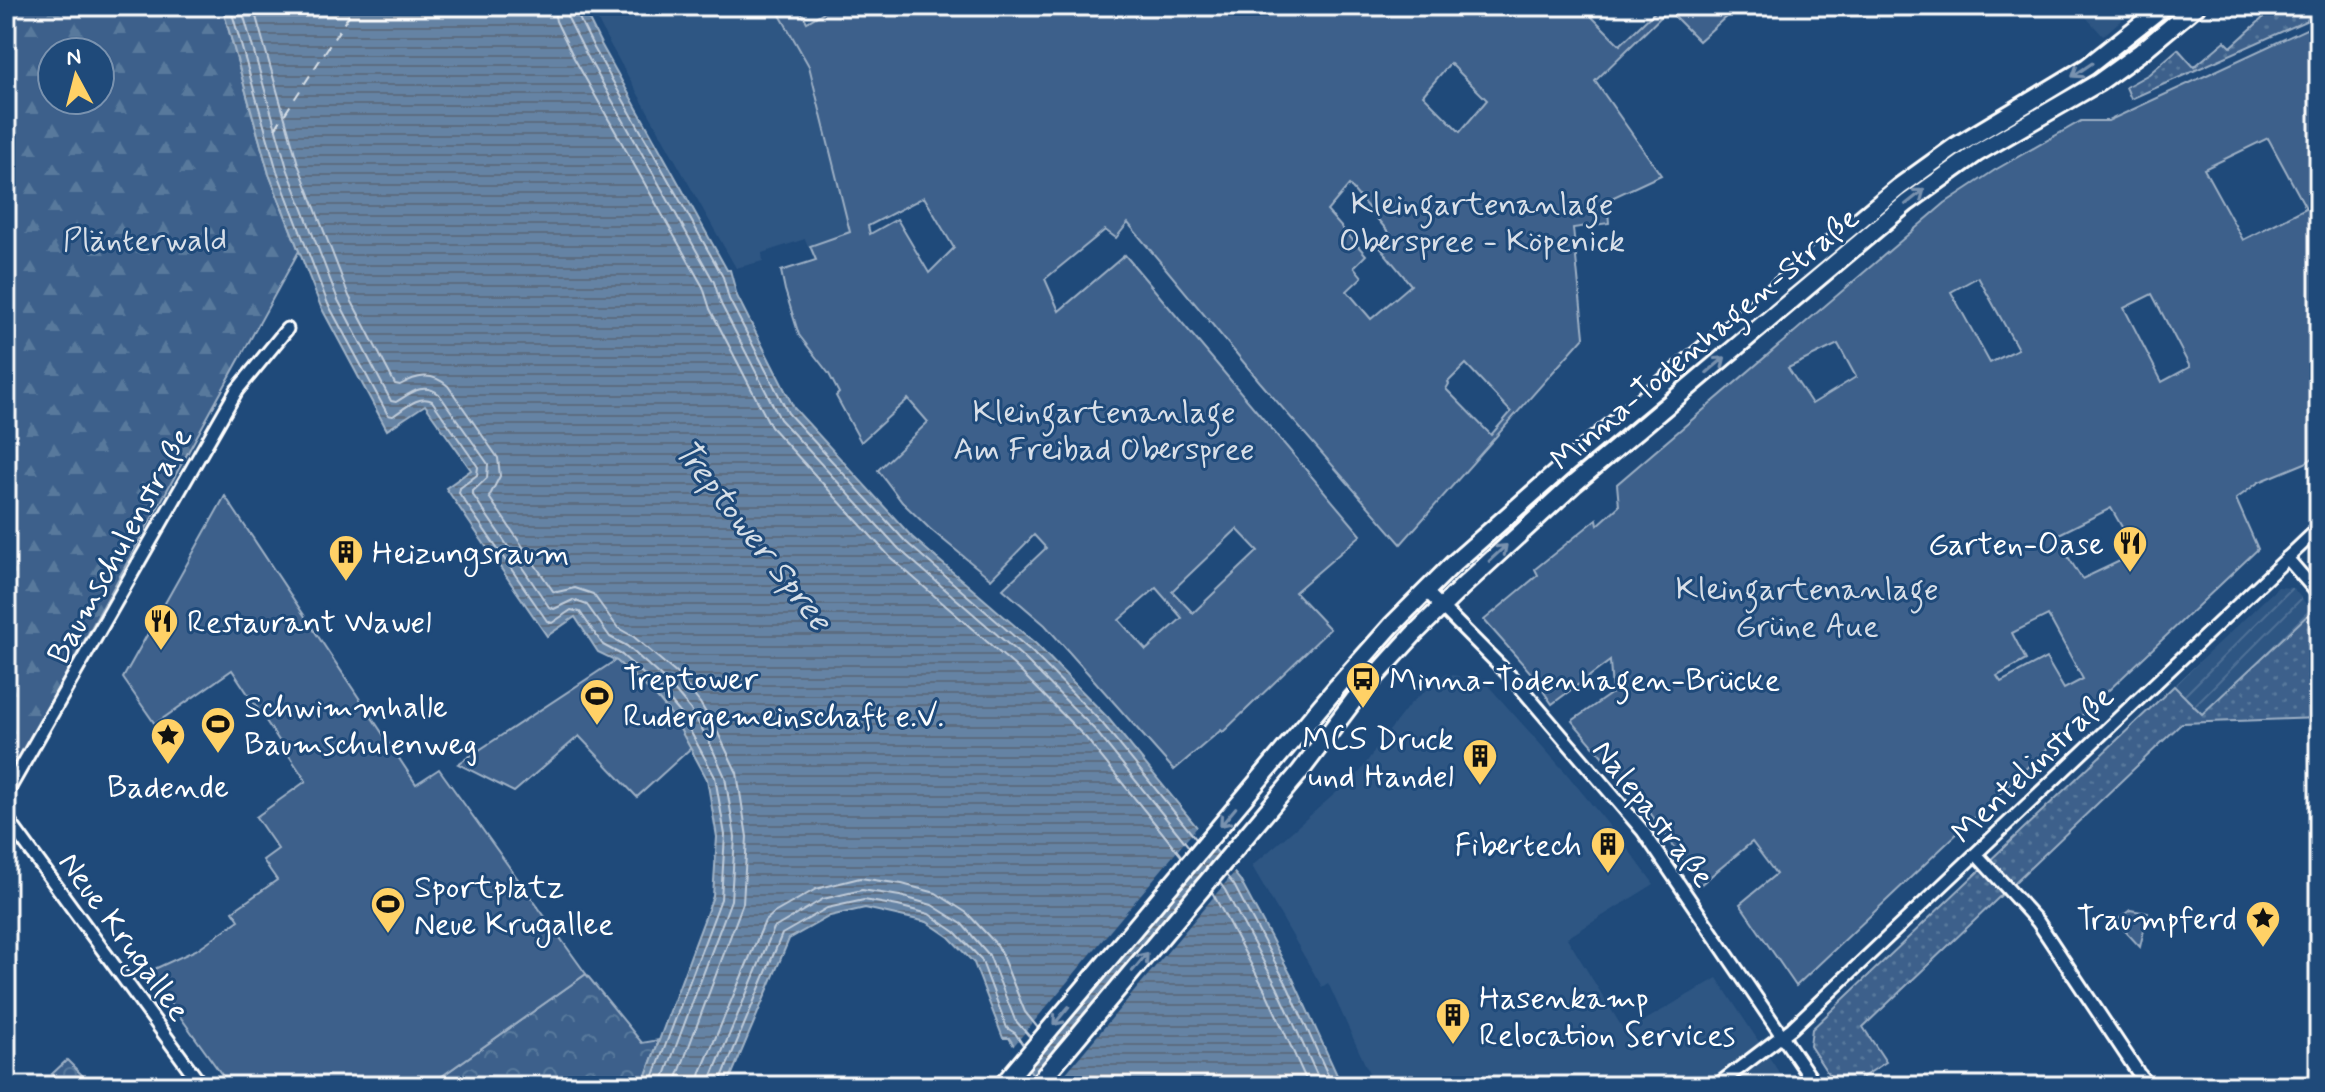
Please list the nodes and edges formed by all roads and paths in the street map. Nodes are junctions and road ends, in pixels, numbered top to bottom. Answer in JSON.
{"nodes":[{"id":1,"x":2164,"y":6,"type":"edge"},
{"id":2,"x":2196,"y":6,"type":"edge"},
{"id":3,"x":287,"y":329,"type":"dead end"},
{"id":4,"x":2319,"y":528,"type":"edge"},
{"id":5,"x":2287,"y":558,"type":"junction"},
{"id":6,"x":1426,"y":591,"type":"junction"},
{"id":7,"x":2319,"y":595,"type":"edge"},
{"id":8,"x":1441,"y":607,"type":"junction"},
{"id":9,"x":6,"y":794,"type":"edge"},
{"id":10,"x":6,"y":817,"type":"edge"},
{"id":11,"x":1976,"y":854,"type":"junction"},
{"id":12,"x":1781,"y":1036,"type":"junction"},
{"id":13,"x":202,"y":1086,"type":"edge"},
{"id":14,"x":1002,"y":1086,"type":"edge"},
{"id":15,"x":1036,"y":1086,"type":"edge"},
{"id":16,"x":1716,"y":1086,"type":"edge"},
{"id":17,"x":1816,"y":1086,"type":"edge"},
{"id":18,"x":2147,"y":1086,"type":"edge"}],
"edges":[{"from":1,"to":6,"type":"main road","name":"Minna-Todenhagen-Straße","one_way":true},
{"from":8,"to":2,"type":"main road","name":"Minna-Todenhagen-Straße","one_way":true},
{"from":3,"to":9,"type":"street","name":"Baumschulenstraße"},
{"from":4,"to":5,"type":"street","name":"Mentelinstraße"},
{"from":5,"to":7,"type":"street"},
{"from":5,"to":11,"type":"street","name":"Mentelinstraße"},
{"from":6,"to":8,"type":"street","name":"Nalepastraße"},
{"from":6,"to":14,"type":"main road","name":"Minna-Todenhagen-Straße","one_way":true},
{"from":8,"to":12,"type":"street","name":"Nalepastraße"},
{"from":15,"to":8,"type":"main road","name":"Minna-Todenhagen-Straße","one_way":true},
{"from":10,"to":13,"type":"street","name":"Neue Krugallee"},
{"from":11,"to":12,"type":"street","name":"Mentelinstraße"},
{"from":11,"to":18,"type":"street"},
{"from":12,"to":16,"type":"street","name":"Mentelinstraße"},
{"from":12,"to":17,"type":"street","name":"Nalepastraße"}]}
